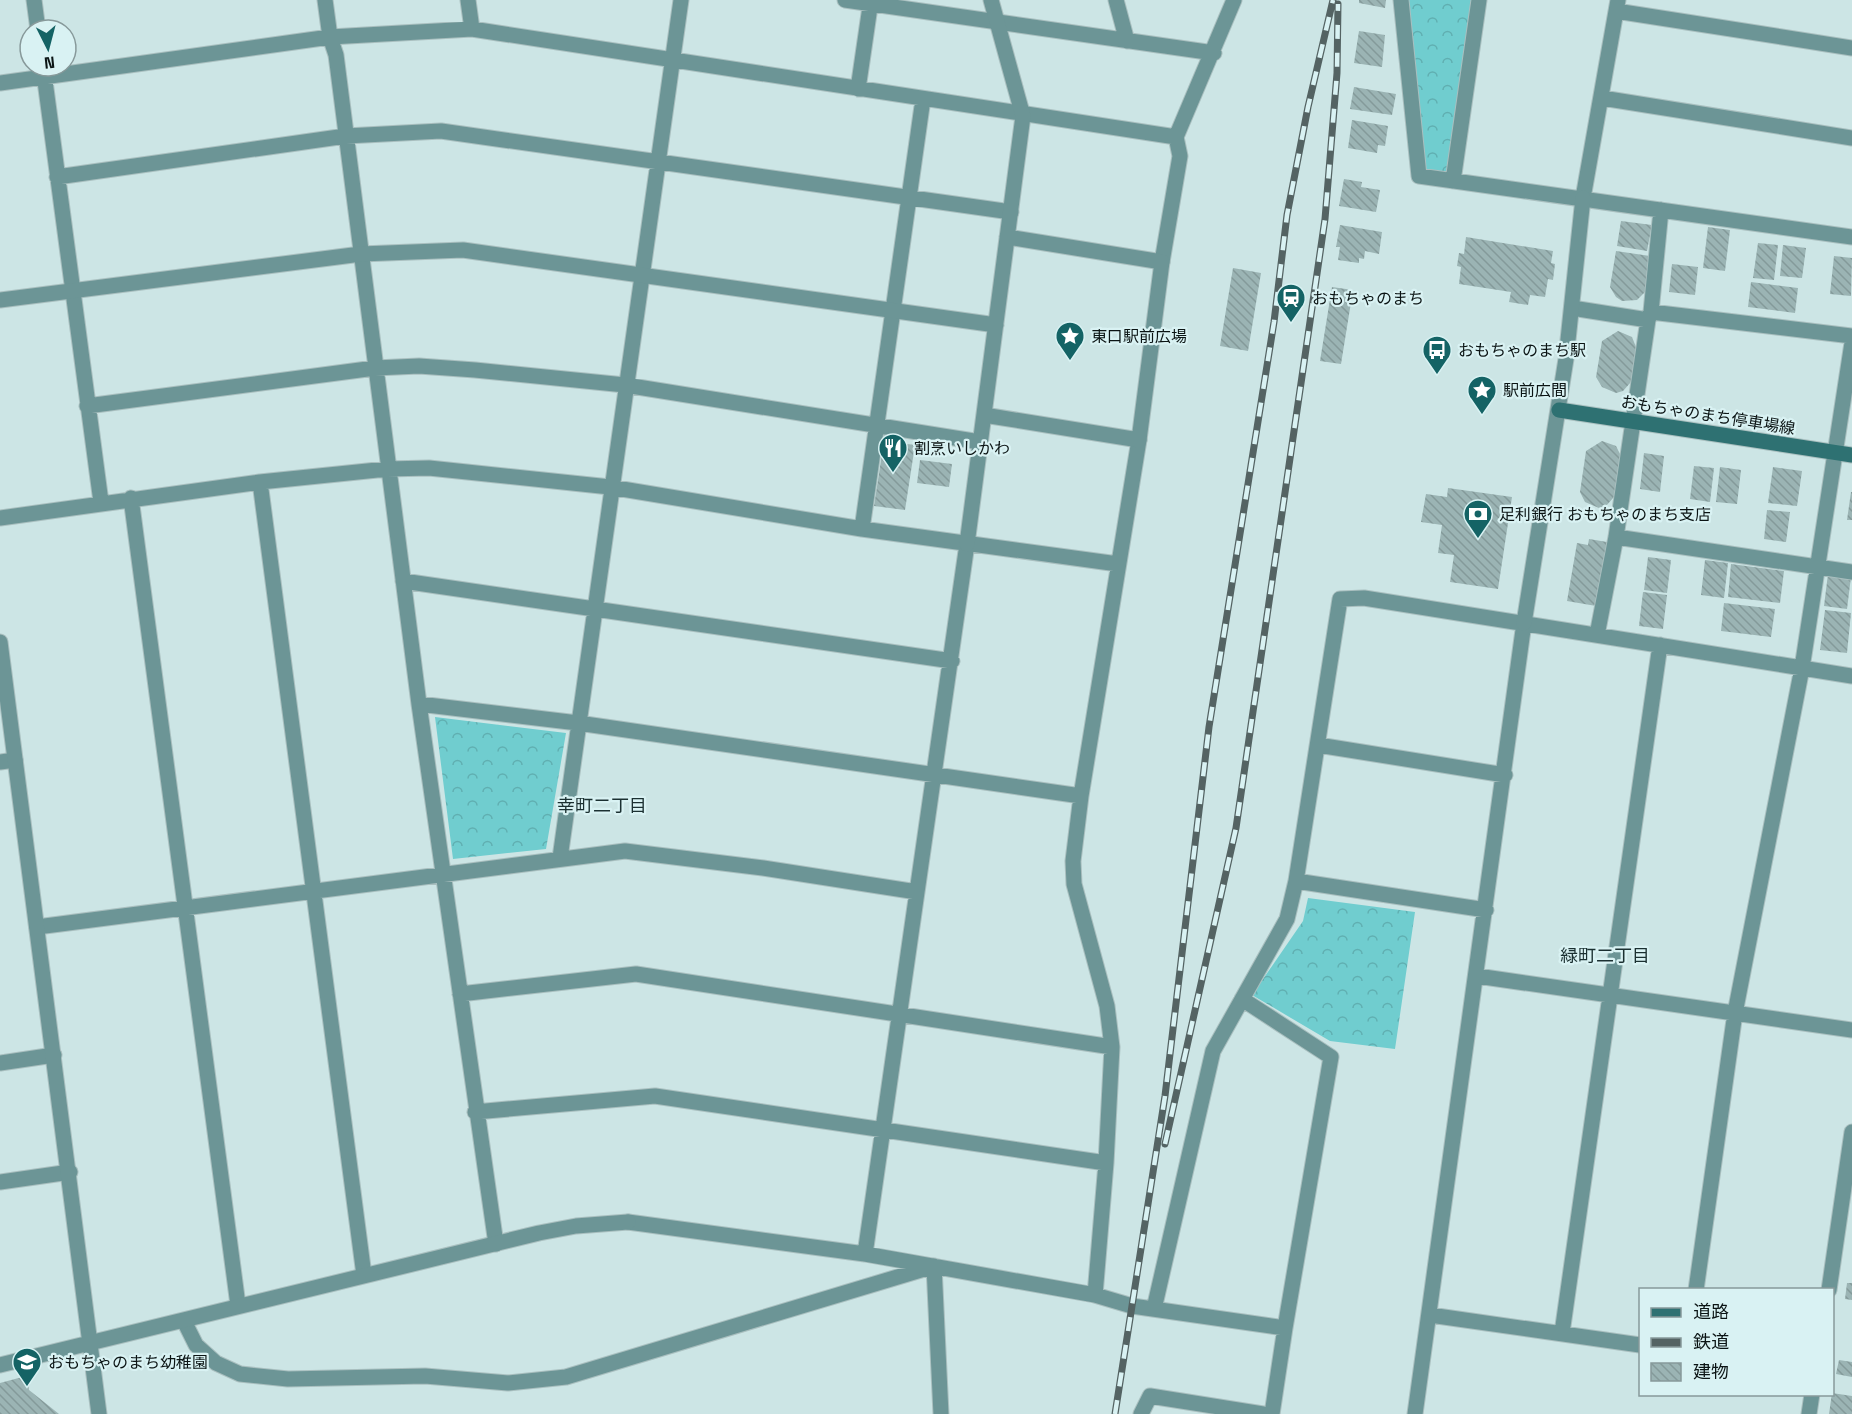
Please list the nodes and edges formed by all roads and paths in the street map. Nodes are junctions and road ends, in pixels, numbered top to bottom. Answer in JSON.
{"nodes":[{"id":1,"x":34,"y":0,"type":"edge"},
{"id":2,"x":325,"y":0,"type":"edge"},
{"id":3,"x":468,"y":0,"type":"edge"},
{"id":4,"x":681,"y":0,"type":"edge"},
{"id":5,"x":845,"y":0,"type":"edge"},
{"id":6,"x":991,"y":0,"type":"edge"},
{"id":7,"x":1116,"y":0,"type":"edge"},
{"id":8,"x":1234,"y":0,"type":"edge"},
{"id":9,"x":1401,"y":0,"type":"edge"},
{"id":10,"x":1479,"y":0,"type":"edge"},
{"id":11,"x":871,"y":2,"type":"edge"},
{"id":12,"x":1617,"y":6,"type":"edge"},
{"id":13,"x":36,"y":18,"type":"edge"},
{"id":14,"x":998,"y":22,"type":"junction"},
{"id":15,"x":472,"y":29,"type":"junction"},
{"id":16,"x":330,"y":37,"type":"junction"},
{"id":17,"x":1127,"y":41,"type":"junction"},
{"id":18,"x":1852,"y":48,"type":"edge"},
{"id":19,"x":1214,"y":53,"type":"junction"},
{"id":20,"x":673,"y":60,"type":"junction"},
{"id":21,"x":78,"y":68,"type":"edge"},
{"id":22,"x":20,"y":78,"type":"edge"},
{"id":23,"x":45,"y":78,"type":"edge"},
{"id":24,"x":0,"y":83,"type":"edge"},
{"id":25,"x":858,"y":89,"type":"junction"},
{"id":26,"x":1602,"y":98,"type":"junction"},
{"id":27,"x":923,"y":99,"type":"junction"},
{"id":28,"x":1023,"y":116,"type":"junction"},
{"id":29,"x":346,"y":136,"type":"junction"},
{"id":30,"x":1176,"y":137,"type":"junction"},
{"id":31,"x":1852,"y":138,"type":"edge"},
{"id":32,"x":658,"y":162,"type":"junction"},
{"id":33,"x":57,"y":177,"type":"junction"},
{"id":34,"x":1453,"y":181,"type":"junction"},
{"id":35,"x":908,"y":198,"type":"junction"},
{"id":36,"x":1583,"y":198,"type":"junction"},
{"id":37,"x":1661,"y":210,"type":"junction"},
{"id":38,"x":1011,"y":212,"type":"junction"},
{"id":39,"x":1007,"y":237,"type":"junction"},
{"id":40,"x":1852,"y":237,"type":"edge"},
{"id":41,"x":361,"y":254,"type":"junction"},
{"id":42,"x":1162,"y":262,"type":"junction"},
{"id":43,"x":642,"y":277,"type":"junction"},
{"id":44,"x":72,"y":290,"type":"junction"},
{"id":45,"x":0,"y":300,"type":"edge"},
{"id":46,"x":1572,"y":308,"type":"junction"},
{"id":47,"x":892,"y":311,"type":"junction"},
{"id":48,"x":1650,"y":316,"type":"junction"},
{"id":49,"x":996,"y":326,"type":"junction"},
{"id":50,"x":1852,"y":336,"type":"edge"},
{"id":51,"x":1852,"y":343,"type":"edge"},
{"id":52,"x":375,"y":368,"type":"junction"},
{"id":53,"x":625,"y":385,"type":"junction"},
{"id":54,"x":87,"y":406,"type":"junction"},
{"id":55,"x":1559,"y":410,"type":"junction"},
{"id":56,"x":984,"y":415,"type":"junction"},
{"id":57,"x":1632,"y":422,"type":"junction"},
{"id":58,"x":876,"y":426,"type":"junction"},
{"id":59,"x":1139,"y":440,"type":"junction"},
{"id":60,"x":980,"y":442,"type":"junction"},
{"id":61,"x":1835,"y":453,"type":"junction"},
{"id":62,"x":1852,"y":455,"type":"edge"},
{"id":63,"x":387,"y":469,"type":"junction"},
{"id":64,"x":261,"y":482,"type":"junction"},
{"id":65,"x":610,"y":487,"type":"junction"},
{"id":66,"x":131,"y":498,"type":"junction"},
{"id":67,"x":101,"y":502,"type":"junction"},
{"id":68,"x":0,"y":518,"type":"edge"},
{"id":69,"x":862,"y":529,"type":"junction"},
{"id":70,"x":1616,"y":537,"type":"junction"},
{"id":71,"x":967,"y":544,"type":"junction"},
{"id":72,"x":1118,"y":564,"type":"junction"},
{"id":73,"x":1819,"y":567,"type":"junction"},
{"id":74,"x":1852,"y":572,"type":"edge"},
{"id":75,"x":403,"y":581,"type":"junction"},
{"id":76,"x":594,"y":609,"type":"junction"},
{"id":77,"x":1524,"y":623,"type":"junction"},
{"id":78,"x":1597,"y":635,"type":"junction"},
{"id":79,"x":0,"y":642,"type":"edge"},
{"id":80,"x":1660,"y":645,"type":"junction"},
{"id":81,"x":952,"y":661,"type":"junction"},
{"id":82,"x":1802,"y":668,"type":"junction"},
{"id":83,"x":1852,"y":676,"type":"edge"},
{"id":84,"x":419,"y":704,"type":"junction"},
{"id":85,"x":578,"y":723,"type":"junction"},
{"id":86,"x":1318,"y":745,"type":"junction"},
{"id":87,"x":8,"y":761,"type":"edge"},
{"id":88,"x":934,"y":775,"type":"junction"},
{"id":89,"x":1505,"y":775,"type":"junction"},
{"id":90,"x":1081,"y":796,"type":"junction"},
{"id":91,"x":560,"y":858,"type":"junction"},
{"id":92,"x":443,"y":874,"type":"junction"},
{"id":93,"x":1296,"y":881,"type":"junction"},
{"id":94,"x":313,"y":892,"type":"junction"},
{"id":95,"x":917,"y":892,"type":"junction"},
{"id":96,"x":186,"y":908,"type":"junction"},
{"id":97,"x":1486,"y":910,"type":"junction"},
{"id":98,"x":37,"y":927,"type":"junction"},
{"id":99,"x":1477,"y":976,"type":"junction"},
{"id":100,"x":460,"y":994,"type":"junction"},
{"id":101,"x":1611,"y":995,"type":"junction"},
{"id":102,"x":1242,"y":999,"type":"junction"},
{"id":103,"x":1735,"y":1013,"type":"junction"},
{"id":104,"x":900,"y":1014,"type":"junction"},
{"id":105,"x":1852,"y":1030,"type":"edge"},
{"id":106,"x":1112,"y":1047,"type":"junction"},
{"id":107,"x":54,"y":1055,"type":"junction"},
{"id":108,"x":0,"y":1063,"type":"edge"},
{"id":109,"x":475,"y":1112,"type":"junction"},
{"id":110,"x":883,"y":1131,"type":"junction"},
{"id":111,"x":1852,"y":1132,"type":"edge"},
{"id":112,"x":1106,"y":1163,"type":"junction"},
{"id":113,"x":70,"y":1172,"type":"junction"},
{"id":114,"x":0,"y":1182,"type":"edge"},
{"id":115,"x":496,"y":1244,"type":"junction"},
{"id":116,"x":865,"y":1254,"type":"junction"},
{"id":117,"x":934,"y":1266,"type":"junction"},
{"id":118,"x":364,"y":1275,"type":"junction"},
{"id":119,"x":1696,"y":1288,"type":"edge"},
{"id":120,"x":1829,"y":1288,"type":"edge"},
{"id":121,"x":1095,"y":1295,"type":"junction"},
{"id":122,"x":238,"y":1305,"type":"junction"},
{"id":123,"x":1154,"y":1309,"type":"junction"},
{"id":124,"x":1430,"y":1315,"type":"junction"},
{"id":125,"x":184,"y":1321,"type":"junction"},
{"id":126,"x":1285,"y":1328,"type":"junction"},
{"id":127,"x":1563,"y":1333,"type":"junction"},
{"id":128,"x":90,"y":1344,"type":"junction"},
{"id":129,"x":1639,"y":1345,"type":"edge"},
{"id":130,"x":0,"y":1365,"type":"edge"},
{"id":131,"x":1812,"y":1396,"type":"edge"},
{"id":132,"x":99,"y":1414,"type":"edge"},
{"id":133,"x":941,"y":1414,"type":"edge"},
{"id":134,"x":1142,"y":1414,"type":"edge"},
{"id":135,"x":1263,"y":1414,"type":"edge"},
{"id":136,"x":1272,"y":1414,"type":"edge"},
{"id":137,"x":1415,"y":1414,"type":"edge"},
{"id":138,"x":1809,"y":1414,"type":"edge"}],
"edges":[{"from":1,"to":13,"type":"street"},
{"from":2,"to":16,"type":"street"},
{"from":3,"to":15,"type":"street"},
{"from":4,"to":20,"type":"street"},
{"from":5,"to":11,"type":"street"},
{"from":6,"to":14,"type":"street"},
{"from":7,"to":17,"type":"street"},
{"from":8,"to":19,"type":"street"},
{"from":9,"to":34,"type":"street"},
{"from":10,"to":34,"type":"street"},
{"from":11,"to":14,"type":"street"},
{"from":11,"to":25,"type":"street"},
{"from":12,"to":18,"type":"street"},
{"from":12,"to":26,"type":"street"},
{"from":14,"to":17,"type":"street"},
{"from":14,"to":28,"type":"street"},
{"from":15,"to":16,"type":"street"},
{"from":15,"to":20,"type":"street"},
{"from":16,"to":21,"type":"street"},
{"from":16,"to":29,"type":"street"},
{"from":17,"to":19,"type":"street"},
{"from":19,"to":30,"type":"street"},
{"from":20,"to":25,"type":"street"},
{"from":20,"to":32,"type":"street"},
{"from":22,"to":24,"type":"street"},
{"from":23,"to":33,"type":"street"},
{"from":25,"to":27,"type":"street"},
{"from":26,"to":31,"type":"street"},
{"from":26,"to":36,"type":"street"},
{"from":27,"to":28,"type":"street"},
{"from":27,"to":35,"type":"street"},
{"from":28,"to":30,"type":"street"},
{"from":28,"to":38,"type":"street"},
{"from":29,"to":32,"type":"street"},
{"from":29,"to":33,"type":"street"},
{"from":29,"to":41,"type":"street"},
{"from":30,"to":42,"type":"street"},
{"from":32,"to":35,"type":"street"},
{"from":32,"to":43,"type":"street"},
{"from":33,"to":44,"type":"street"},
{"from":34,"to":36,"type":"street"},
{"from":35,"to":38,"type":"street"},
{"from":35,"to":47,"type":"street"},
{"from":36,"to":37,"type":"street"},
{"from":36,"to":46,"type":"street"},
{"from":37,"to":40,"type":"street"},
{"from":37,"to":48,"type":"street"},
{"from":38,"to":39,"type":"street"},
{"from":39,"to":42,"type":"street"},
{"from":39,"to":49,"type":"street"},
{"from":41,"to":43,"type":"street"},
{"from":41,"to":44,"type":"street"},
{"from":41,"to":52,"type":"street"},
{"from":42,"to":59,"type":"street"},
{"from":43,"to":47,"type":"street"},
{"from":43,"to":53,"type":"street"},
{"from":44,"to":45,"type":"street"},
{"from":44,"to":54,"type":"street"},
{"from":46,"to":48,"type":"street"},
{"from":46,"to":55,"type":"street"},
{"from":47,"to":49,"type":"street"},
{"from":47,"to":58,"type":"street"},
{"from":48,"to":50,"type":"street"},
{"from":48,"to":57,"type":"street"},
{"from":49,"to":56,"type":"street"},
{"from":51,"to":61,"type":"street"},
{"from":52,"to":53,"type":"street"},
{"from":52,"to":54,"type":"street"},
{"from":52,"to":63,"type":"street"},
{"from":53,"to":58,"type":"street"},
{"from":53,"to":65,"type":"street"},
{"from":54,"to":67,"type":"street"},
{"from":55,"to":57,"type":"main road","name":"おもちゃのまち停車場線"},
{"from":55,"to":77,"type":"street"},
{"from":56,"to":59,"type":"street"},
{"from":56,"to":60,"type":"street"},
{"from":57,"to":61,"type":"main road","name":"おもちゃのまち停車場線"},
{"from":57,"to":70,"type":"street"},
{"from":58,"to":60,"type":"street"},
{"from":58,"to":69,"type":"street"},
{"from":59,"to":72,"type":"street"},
{"from":60,"to":71,"type":"street"},
{"from":61,"to":62,"type":"main road","name":"おもちゃのまち停車場線"},
{"from":61,"to":73,"type":"street"},
{"from":63,"to":64,"type":"street"},
{"from":63,"to":65,"type":"street"},
{"from":63,"to":75,"type":"street"},
{"from":64,"to":66,"type":"street"},
{"from":64,"to":94,"type":"street"},
{"from":65,"to":69,"type":"street"},
{"from":65,"to":76,"type":"street"},
{"from":66,"to":67,"type":"street"},
{"from":66,"to":96,"type":"street"},
{"from":67,"to":68,"type":"street"},
{"from":69,"to":71,"type":"street"},
{"from":70,"to":73,"type":"street"},
{"from":70,"to":78,"type":"street"},
{"from":71,"to":72,"type":"street"},
{"from":71,"to":81,"type":"street"},
{"from":72,"to":90,"type":"street"},
{"from":73,"to":74,"type":"street"},
{"from":73,"to":82,"type":"street"},
{"from":75,"to":76,"type":"street"},
{"from":75,"to":84,"type":"street"},
{"from":76,"to":81,"type":"street"},
{"from":76,"to":85,"type":"street"},
{"from":77,"to":78,"type":"street"},
{"from":77,"to":86,"type":"street"},
{"from":77,"to":89,"type":"street"},
{"from":78,"to":80,"type":"street"},
{"from":79,"to":87,"type":"street"},
{"from":80,"to":82,"type":"street"},
{"from":80,"to":101,"type":"street"},
{"from":81,"to":88,"type":"street"},
{"from":82,"to":83,"type":"street"},
{"from":82,"to":103,"type":"street"},
{"from":84,"to":85,"type":"street"},
{"from":84,"to":92,"type":"street"},
{"from":85,"to":88,"type":"street"},
{"from":85,"to":91,"type":"street"},
{"from":86,"to":89,"type":"street"},
{"from":86,"to":93,"type":"street"},
{"from":87,"to":98,"type":"street"},
{"from":88,"to":90,"type":"street"},
{"from":88,"to":95,"type":"street"},
{"from":89,"to":97,"type":"street"},
{"from":90,"to":106,"type":"street"},
{"from":91,"to":92,"type":"street"},
{"from":91,"to":95,"type":"street"},
{"from":92,"to":94,"type":"street"},
{"from":92,"to":100,"type":"street"},
{"from":93,"to":97,"type":"street"},
{"from":93,"to":102,"type":"street"},
{"from":94,"to":96,"type":"street"},
{"from":94,"to":118,"type":"street"},
{"from":95,"to":104,"type":"street"},
{"from":96,"to":98,"type":"street"},
{"from":96,"to":122,"type":"street"},
{"from":97,"to":99,"type":"street"},
{"from":98,"to":107,"type":"street"},
{"from":99,"to":101,"type":"street"},
{"from":99,"to":124,"type":"street"},
{"from":100,"to":104,"type":"street"},
{"from":100,"to":109,"type":"street"},
{"from":101,"to":103,"type":"street"},
{"from":101,"to":127,"type":"street"},
{"from":102,"to":123,"type":"street"},
{"from":102,"to":126,"type":"street"},
{"from":103,"to":105,"type":"street"},
{"from":103,"to":119,"type":"street"},
{"from":104,"to":106,"type":"street"},
{"from":104,"to":110,"type":"street"},
{"from":106,"to":112,"type":"street"},
{"from":107,"to":108,"type":"street"},
{"from":107,"to":113,"type":"street"},
{"from":109,"to":110,"type":"street"},
{"from":109,"to":115,"type":"street"},
{"from":110,"to":112,"type":"street"},
{"from":110,"to":116,"type":"street"},
{"from":111,"to":120,"type":"street"},
{"from":112,"to":121,"type":"street"},
{"from":113,"to":114,"type":"street"},
{"from":113,"to":128,"type":"street"},
{"from":115,"to":116,"type":"street"},
{"from":115,"to":118,"type":"street"},
{"from":116,"to":117,"type":"street"},
{"from":117,"to":121,"type":"street"},
{"from":117,"to":125,"type":"street"},
{"from":117,"to":133,"type":"street"},
{"from":118,"to":122,"type":"street"},
{"from":121,"to":123,"type":"street"},
{"from":122,"to":125,"type":"street"},
{"from":123,"to":126,"type":"street"},
{"from":124,"to":127,"type":"street"},
{"from":124,"to":137,"type":"street"},
{"from":125,"to":128,"type":"street"},
{"from":126,"to":136,"type":"street"},
{"from":127,"to":129,"type":"street"},
{"from":128,"to":130,"type":"street"},
{"from":128,"to":132,"type":"street"},
{"from":131,"to":138,"type":"street"},
{"from":134,"to":135,"type":"street"}]}
